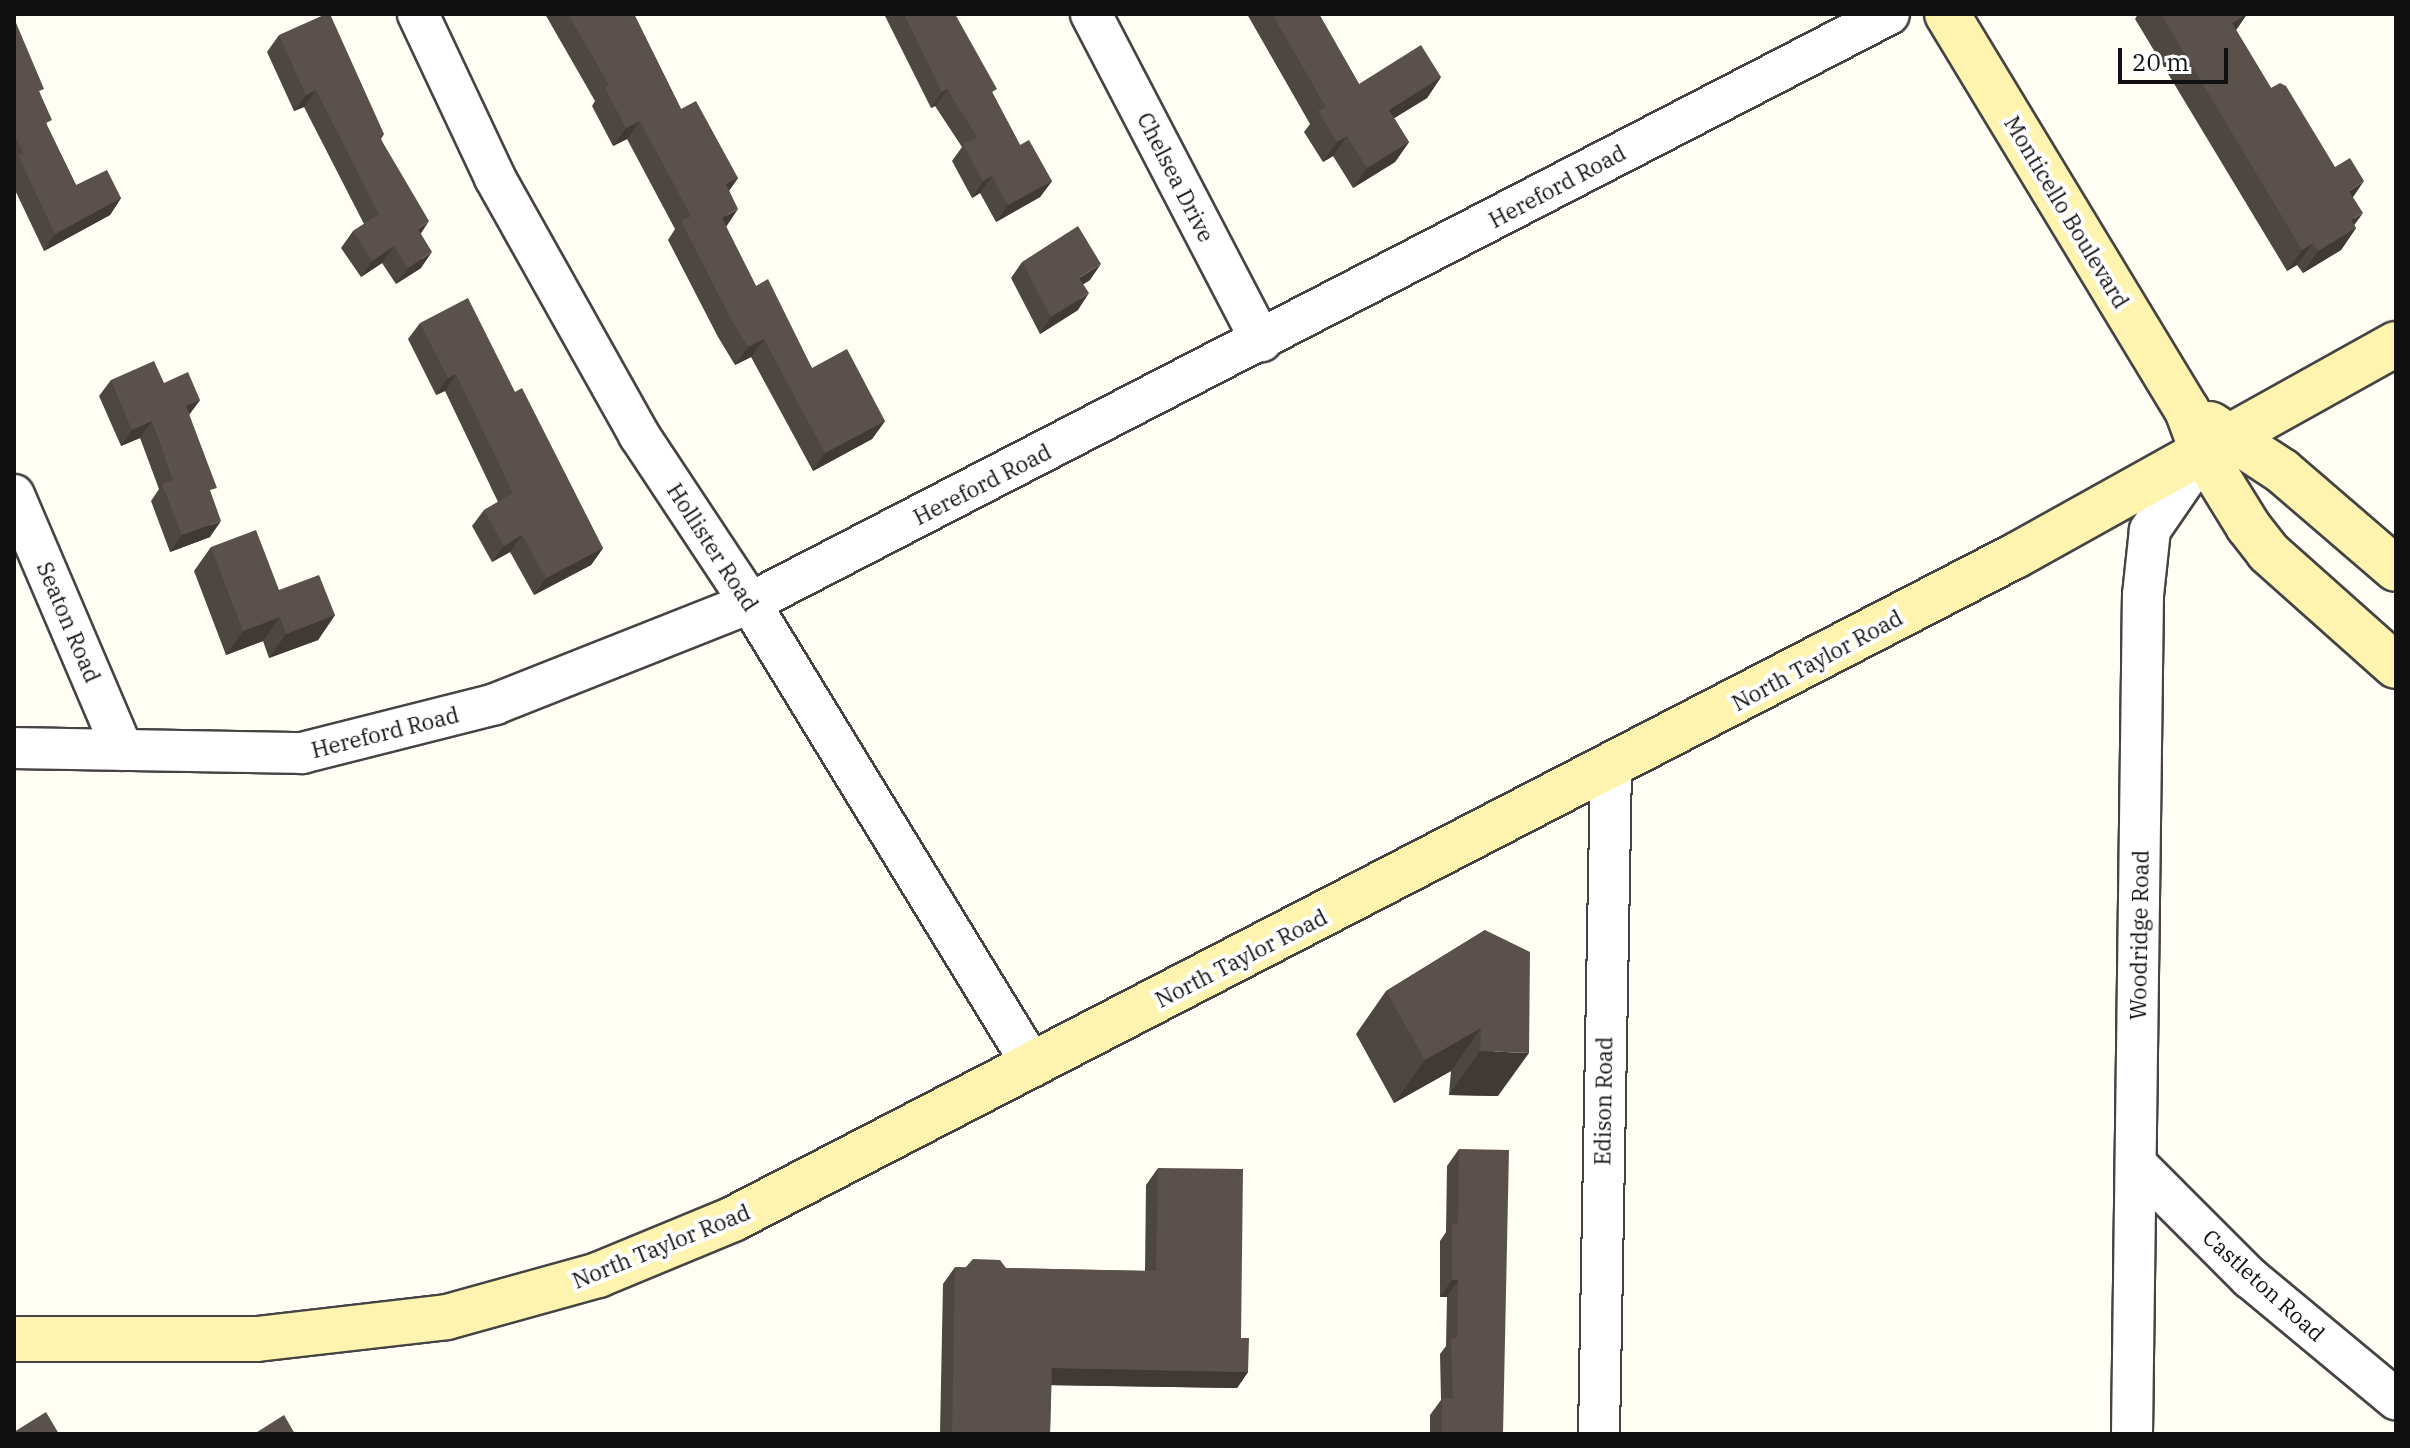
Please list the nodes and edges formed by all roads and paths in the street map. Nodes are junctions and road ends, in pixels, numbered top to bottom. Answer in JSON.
{"nodes":[{"id":1,"x":418,"y":14,"type":"edge"},
{"id":2,"x":1091,"y":14,"type":"edge"},
{"id":3,"x":1889,"y":14,"type":"edge"},
{"id":4,"x":1947,"y":14,"type":"edge"},
{"id":5,"x":1261,"y":341,"type":"junction"},
{"id":6,"x":2396,"y":344,"type":"edge"},
{"id":7,"x":2217,"y":444,"type":"junction"},
{"id":8,"x":14,"y":495,"type":"edge"},
{"id":9,"x":2396,"y":569,"type":"edge"},
{"id":10,"x":750,"y":603,"type":"junction"},
{"id":11,"x":2396,"y":666,"type":"edge"},
{"id":12,"x":14,"y":748,"type":"edge"},
{"id":13,"x":123,"y":750,"type":"junction"},
{"id":14,"x":1611,"y":769,"type":"junction"},
{"id":15,"x":1033,"y":1066,"type":"junction"},
{"id":16,"x":2137,"y":1165,"type":"junction"},
{"id":17,"x":14,"y":1339,"type":"edge"},
{"id":18,"x":2396,"y":1399,"type":"edge"},
{"id":19,"x":1599,"y":1434,"type":"edge"},
{"id":20,"x":2132,"y":1434,"type":"edge"}],
"edges":[{"from":1,"to":10,"type":"street","name":"Hollister Road"},
{"from":2,"to":5,"type":"street","name":"Chelsea Drive"},
{"from":3,"to":5,"type":"street","name":"Hereford Road"},
{"from":4,"to":7,"type":"street","name":"Monticello Boulevard"},
{"from":5,"to":10,"type":"street","name":"Hereford Road"},
{"from":6,"to":7,"type":"street","name":"North Taylor Road"},
{"from":7,"to":9,"type":"street"},
{"from":7,"to":11,"type":"street","name":"Monticello Boulevard"},
{"from":7,"to":14,"type":"street","name":"North Taylor Road"},
{"from":7,"to":16,"type":"street","name":"Woodridge Road"},
{"from":8,"to":13,"type":"street","name":"Seaton Road"},
{"from":10,"to":13,"type":"street","name":"Hereford Road"},
{"from":10,"to":15,"type":"street","name":"Hollister Road"},
{"from":12,"to":13,"type":"street","name":"Hereford Road"},
{"from":14,"to":15,"type":"street","name":"North Taylor Road"},
{"from":14,"to":19,"type":"street","name":"Edison Road"},
{"from":15,"to":17,"type":"street","name":"North Taylor Road"},
{"from":16,"to":18,"type":"street","name":"Castleton Road"},
{"from":16,"to":20,"type":"street","name":"Woodridge Road"}]}
